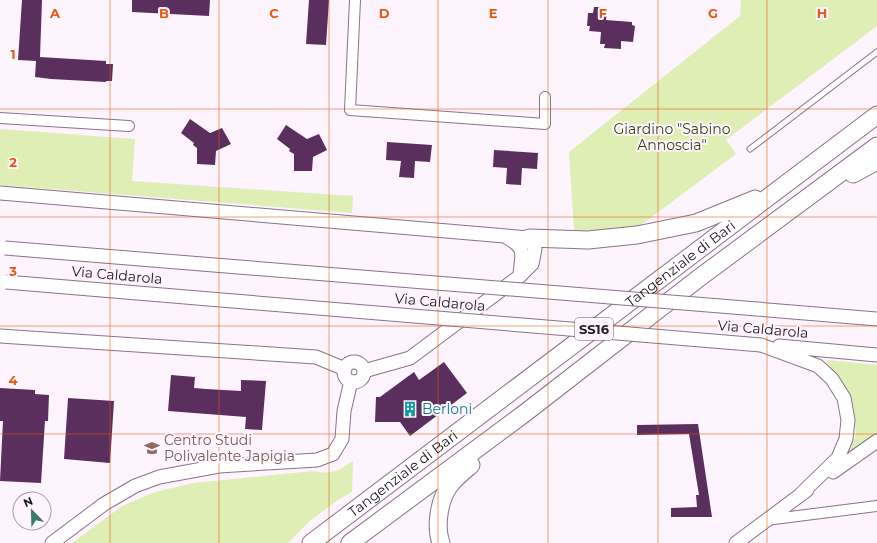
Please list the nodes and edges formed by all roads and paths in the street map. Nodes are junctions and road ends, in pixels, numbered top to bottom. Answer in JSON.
{"nodes":[{"id":1,"x":355,"y":0,"type":"edge"},
{"id":2,"x":877,"y":52,"type":"edge"},
{"id":3,"x":546,"y":97,"type":"dead end"},
{"id":4,"x":877,"y":115,"type":"edge"},
{"id":5,"x":0,"y":118,"type":"edge"},
{"id":6,"x":129,"y":126,"type":"dead end"},
{"id":7,"x":877,"y":146,"type":"edge"},
{"id":8,"x":750,"y":148,"type":"dead end"},
{"id":9,"x":877,"y":161,"type":"edge"},
{"id":10,"x":777,"y":190,"type":"junction"},
{"id":11,"x":0,"y":193,"type":"edge"},
{"id":12,"x":799,"y":204,"type":"junction"},
{"id":13,"x":505,"y":236,"type":"junction"},
{"id":14,"x":529,"y":238,"type":"junction"},
{"id":15,"x":2,"y":248,"type":"edge"},
{"id":16,"x":520,"y":276,"type":"junction"},
{"id":17,"x":3,"y":282,"type":"edge"},
{"id":18,"x":877,"y":319,"type":"edge"},
{"id":19,"x":0,"y":336,"type":"edge"},
{"id":20,"x":762,"y":345,"type":"junction"},
{"id":21,"x":877,"y":355,"type":"edge"},
{"id":22,"x":345,"y":369,"type":"junction"},
{"id":23,"x":364,"y":371,"type":"junction"},
{"id":24,"x":351,"y":381,"type":"junction"},
{"id":25,"x":525,"y":413,"type":"junction"},
{"id":26,"x":877,"y":441,"type":"edge"},
{"id":27,"x":800,"y":495,"type":"junction"},
{"id":28,"x":877,"y":506,"type":"edge"},
{"id":29,"x":766,"y":520,"type":"junction"},
{"id":30,"x":52,"y":543,"type":"edge"},
{"id":31,"x":311,"y":543,"type":"edge"},
{"id":32,"x":350,"y":543,"type":"edge"},
{"id":33,"x":440,"y":543,"type":"edge"},
{"id":34,"x":736,"y":543,"type":"edge"}],
"edges":[{"from":1,"to":3,"type":"street"},
{"from":2,"to":8,"type":"lane"},
{"from":4,"to":10,"type":"highway","name":"Tangenziale di Bari","number":"SS16"},
{"from":5,"to":6,"type":"street"},
{"from":7,"to":12,"type":"highway","name":"Tangenziale di Bari","number":"SS16"},
{"from":9,"to":12,"type":"highway","number":"SS16"},
{"from":10,"to":14,"type":"highway","number":"SS16"},
{"from":10,"to":31,"type":"highway","name":"Tangenziale di Bari","number":"SS16"},
{"from":11,"to":13,"type":"street"},
{"from":12,"to":25,"type":"highway","name":"Tangenziale di Bari","number":"SS16"},
{"from":13,"to":14,"type":"street"},
{"from":13,"to":16,"type":"street"},
{"from":14,"to":16,"type":"street"},
{"from":15,"to":18,"type":"street","name":"Via Caldarola","bridge":true},
{"from":16,"to":23,"type":"street"},
{"from":17,"to":20,"type":"street","name":"Via Caldarola","bridge":true},
{"from":19,"to":22,"type":"street"},
{"from":20,"to":21,"type":"street","name":"Via Caldarola"},
{"from":20,"to":27,"type":"street"},
{"from":22,"to":23,"type":"street"},
{"from":22,"to":24,"type":"street"},
{"from":23,"to":24,"type":"street"},
{"from":24,"to":30,"type":"street"},
{"from":25,"to":32,"type":"highway","name":"Tangenziale di Bari","number":"SS16"},
{"from":25,"to":33,"type":"highway"},
{"from":26,"to":27,"type":"street"},
{"from":27,"to":29,"type":"street"},
{"from":28,"to":29,"type":"street"},
{"from":29,"to":34,"type":"street"}]}
